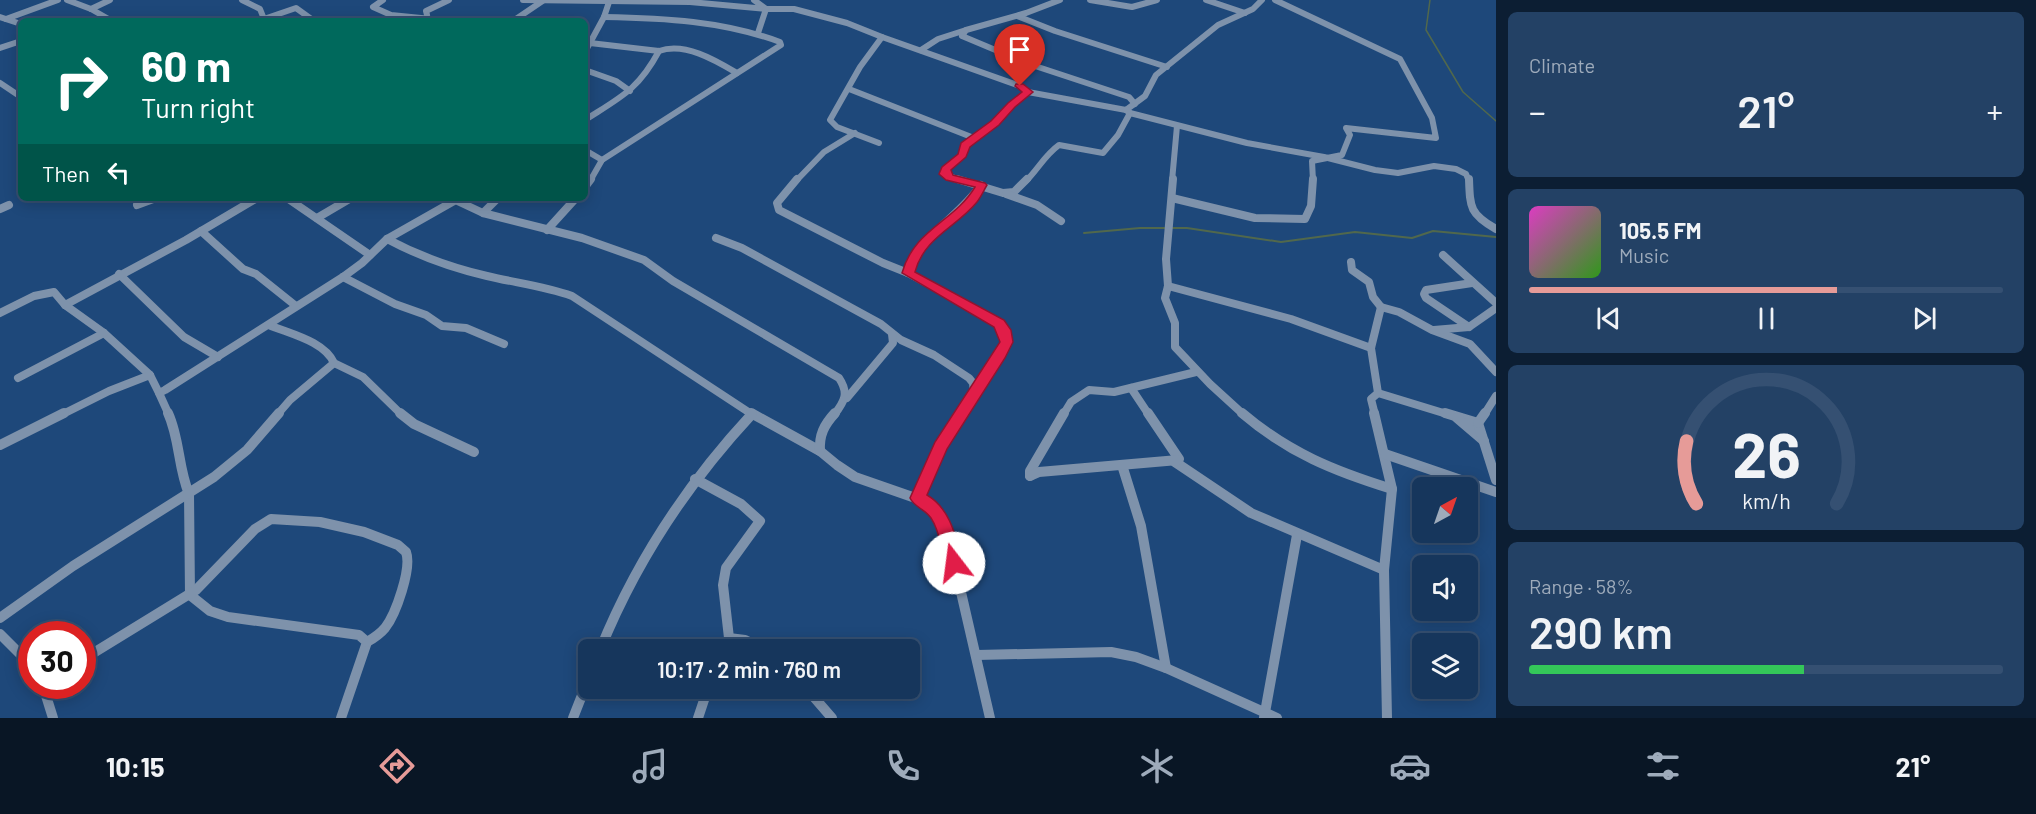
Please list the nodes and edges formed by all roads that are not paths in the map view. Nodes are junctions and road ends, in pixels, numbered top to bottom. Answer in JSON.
{"nodes":[{"id":1,"x":58,"y":0,"type":"edge"},
{"id":2,"x":67,"y":0,"type":"edge"},
{"id":3,"x":110,"y":0,"type":"edge"},
{"id":4,"x":242,"y":0,"type":"edge"},
{"id":5,"x":261,"y":0,"type":"edge"},
{"id":6,"x":383,"y":0,"type":"edge"},
{"id":7,"x":449,"y":0,"type":"edge"},
{"id":8,"x":523,"y":0,"type":"edge"},
{"id":9,"x":754,"y":0,"type":"edge"},
{"id":10,"x":792,"y":0,"type":"edge"},
{"id":11,"x":1060,"y":0,"type":"edge"},
{"id":12,"x":1090,"y":0,"type":"edge"},
{"id":13,"x":1157,"y":0,"type":"edge"},
{"id":14,"x":1206,"y":0,"type":"edge"},
{"id":15,"x":1262,"y":0,"type":"edge"},
{"id":16,"x":1275,"y":0,"type":"edge"},
{"id":17,"x":543,"y":1,"type":"edge"},
{"id":18,"x":609,"y":2,"type":"junction"},
{"id":19,"x":253,"y":4,"type":"junction"},
{"id":20,"x":91,"y":9,"type":"junction"},
{"id":21,"x":766,"y":9,"type":"junction"},
{"id":22,"x":794,"y":9,"type":"junction"},
{"id":23,"x":1245,"y":13,"type":"junction"},
{"id":24,"x":427,"y":15,"type":"junction"},
{"id":25,"x":523,"y":16,"type":"joint"},
{"id":26,"x":1026,"y":16,"type":"junction"},
{"id":27,"x":604,"y":17,"type":"junction"},
{"id":28,"x":3,"y":18,"type":"edge"},
{"id":29,"x":106,"y":18,"type":"edge"},
{"id":30,"x":261,"y":18,"type":"edge"},
{"id":31,"x":267,"y":18,"type":"edge"},
{"id":32,"x":310,"y":18,"type":"edge"},
{"id":33,"x":439,"y":18,"type":"edge"},
{"id":34,"x":519,"y":18,"type":"edge"},
{"id":35,"x":18,"y":23,"type":"edge"},
{"id":36,"x":966,"y":30,"type":"junction"},
{"id":37,"x":758,"y":33,"type":"junction"},
{"id":38,"x":882,"y":37,"type":"junction"},
{"id":39,"x":18,"y":42,"type":"edge"},
{"id":40,"x":590,"y":43,"type":"junction"},
{"id":41,"x":588,"y":47,"type":"edge"},
{"id":42,"x":0,"y":48,"type":"edge"},
{"id":43,"x":921,"y":50,"type":"junction"},
{"id":44,"x":659,"y":51,"type":"junction"},
{"id":45,"x":1167,"y":67,"type":"junction"},
{"id":46,"x":588,"y":71,"type":"edge"},
{"id":47,"x":737,"y":73,"type":"junction"},
{"id":48,"x":616,"y":81,"type":"junction"},
{"id":49,"x":639,"y":82,"type":"junction"},
{"id":50,"x":1,"y":86,"type":"edge"},
{"id":51,"x":849,"y":88,"type":"junction"},
{"id":52,"x":630,"y":91,"type":"junction"},
{"id":53,"x":1028,"y":92,"type":"junction"},
{"id":54,"x":18,"y":95,"type":"edge"},
{"id":55,"x":1135,"y":104,"type":"junction"},
{"id":56,"x":1128,"y":111,"type":"junction"},
{"id":57,"x":588,"y":118,"type":"edge"},
{"id":58,"x":1178,"y":126,"type":"junction"},
{"id":59,"x":855,"y":133,"type":"junction"},
{"id":60,"x":974,"y":138,"type":"junction"},
{"id":61,"x":879,"y":143,"type":"dead end"},
{"id":62,"x":588,"y":152,"type":"edge"},
{"id":63,"x":1342,"y":155,"type":"junction"},
{"id":64,"x":1324,"y":157,"type":"junction"},
{"id":65,"x":602,"y":160,"type":"junction"},
{"id":66,"x":1345,"y":163,"type":"junction"},
{"id":67,"x":588,"y":183,"type":"edge"},
{"id":68,"x":981,"y":185,"type":"junction"},
{"id":69,"x":1003,"y":193,"type":"junction"},
{"id":70,"x":1172,"y":198,"type":"junction"},
{"id":71,"x":148,"y":201,"type":"edge"},
{"id":72,"x":252,"y":201,"type":"edge"},
{"id":73,"x":292,"y":201,"type":"edge"},
{"id":74,"x":346,"y":201,"type":"edge"},
{"id":75,"x":449,"y":201,"type":"edge"},
{"id":76,"x":456,"y":201,"type":"edge"},
{"id":77,"x":495,"y":201,"type":"edge"},
{"id":78,"x":573,"y":201,"type":"edge"},
{"id":79,"x":9,"y":205,"type":"dead end"},
{"id":80,"x":137,"y":205,"type":"dead end"},
{"id":81,"x":0,"y":209,"type":"edge"},
{"id":82,"x":483,"y":213,"type":"junction"},
{"id":83,"x":317,"y":218,"type":"junction"},
{"id":84,"x":1062,"y":221,"type":"dead end"},
{"id":85,"x":1496,"y":229,"type":"edge"},
{"id":86,"x":547,"y":230,"type":"junction"},
{"id":87,"x":201,"y":231,"type":"junction"},
{"id":88,"x":716,"y":238,"type":"dead end"},
{"id":89,"x":387,"y":239,"type":"junction"},
{"id":90,"x":370,"y":255,"type":"junction"},
{"id":91,"x":1443,"y":255,"type":"dead end"},
{"id":92,"x":1351,"y":262,"type":"dead end"},
{"id":93,"x":908,"y":273,"type":"junction"},
{"id":94,"x":119,"y":274,"type":"junction"},
{"id":95,"x":343,"y":277,"type":"junction"},
{"id":96,"x":1472,"y":284,"type":"junction"},
{"id":97,"x":1168,"y":286,"type":"junction"},
{"id":98,"x":65,"y":305,"type":"junction"},
{"id":99,"x":1496,"y":305,"type":"edge"},
{"id":100,"x":296,"y":306,"type":"junction"},
{"id":101,"x":1381,"y":307,"type":"junction"},
{"id":102,"x":0,"y":313,"type":"edge"},
{"id":103,"x":268,"y":325,"type":"junction"},
{"id":104,"x":1469,"y":327,"type":"junction"},
{"id":105,"x":1432,"y":330,"type":"junction"},
{"id":106,"x":104,"y":333,"type":"junction"},
{"id":107,"x":892,"y":334,"type":"junction"},
{"id":108,"x":504,"y":344,"type":"dead end"},
{"id":109,"x":1470,"y":344,"type":"junction"},
{"id":110,"x":1371,"y":348,"type":"junction"},
{"id":111,"x":218,"y":357,"type":"junction"},
{"id":112,"x":334,"y":363,"type":"junction"},
{"id":113,"x":1196,"y":372,"type":"junction"},
{"id":114,"x":1496,"y":372,"type":"edge"},
{"id":115,"x":150,"y":375,"type":"junction"},
{"id":116,"x":18,"y":378,"type":"dead end"},
{"id":117,"x":1131,"y":388,"type":"junction"},
{"id":118,"x":159,"y":393,"type":"junction"},
{"id":119,"x":1378,"y":393,"type":"junction"},
{"id":120,"x":974,"y":394,"type":"junction"},
{"id":121,"x":1496,"y":396,"type":"edge"},
{"id":122,"x":843,"y":403,"type":"junction"},
{"id":123,"x":752,"y":414,"type":"junction"},
{"id":124,"x":1452,"y":415,"type":"junction"},
{"id":125,"x":1478,"y":423,"type":"junction"},
{"id":126,"x":1486,"y":444,"type":"junction"},
{"id":127,"x":0,"y":445,"type":"edge"},
{"id":128,"x":820,"y":451,"type":"junction"},
{"id":129,"x":474,"y":452,"type":"dead end"},
{"id":130,"x":1385,"y":454,"type":"junction"},
{"id":131,"x":1179,"y":459,"type":"junction"},
{"id":132,"x":1122,"y":465,"type":"junction"},
{"id":133,"x":695,"y":479,"type":"junction"},
{"id":134,"x":1496,"y":480,"type":"edge"},
{"id":135,"x":1392,"y":489,"type":"junction"},
{"id":136,"x":1496,"y":492,"type":"edge"},
{"id":137,"x":189,"y":494,"type":"junction"},
{"id":138,"x":918,"y":498,"type":"junction"},
{"id":139,"x":1297,"y":535,"type":"junction"},
{"id":140,"x":1384,"y":570,"type":"junction"},
{"id":141,"x":190,"y":595,"type":"junction"},
{"id":142,"x":0,"y":618,"type":"edge"},
{"id":143,"x":0,"y":634,"type":"edge"},
{"id":144,"x":729,"y":638,"type":"joint"},
{"id":145,"x":604,"y":639,"type":"edge"},
{"id":146,"x":738,"y":639,"type":"edge"},
{"id":147,"x":367,"y":642,"type":"junction"},
{"id":148,"x":96,"y":651,"type":"edge"},
{"id":149,"x":18,"y":652,"type":"edge"},
{"id":150,"x":977,"y":655,"type":"junction"},
{"id":151,"x":1166,"y":668,"type":"junction"},
{"id":152,"x":50,"y":699,"type":"edge"},
{"id":153,"x":580,"y":699,"type":"edge"},
{"id":154,"x":704,"y":699,"type":"edge"},
{"id":155,"x":816,"y":699,"type":"edge"},
{"id":156,"x":1264,"y":715,"type":"edge"},
{"id":157,"x":54,"y":718,"type":"edge"},
{"id":158,"x":341,"y":718,"type":"edge"},
{"id":159,"x":573,"y":718,"type":"edge"},
{"id":160,"x":698,"y":718,"type":"edge"},
{"id":161,"x":832,"y":718,"type":"edge"},
{"id":162,"x":990,"y":718,"type":"edge"},
{"id":163,"x":1277,"y":718,"type":"edge"},
{"id":164,"x":1387,"y":718,"type":"edge"}],
"edges":[{"from":1,"to":28,"type":"street"},
{"from":2,"to":20,"type":"street"},
{"from":3,"to":20,"type":"street"},
{"from":4,"to":19,"type":"street"},
{"from":5,"to":19,"type":"street"},
{"from":6,"to":24,"type":"street"},
{"from":7,"to":24,"type":"street"},
{"from":8,"to":17,"type":"street"},
{"from":9,"to":21,"type":"street"},
{"from":10,"to":22,"type":"street"},
{"from":11,"to":26,"type":"street"},
{"from":12,"to":13,"type":"street"},
{"from":14,"to":23,"type":"street"},
{"from":15,"to":23,"type":"street"},
{"from":16,"to":63,"type":"street"},
{"from":17,"to":18,"type":"street"},
{"from":17,"to":25,"type":"street"},
{"from":18,"to":21,"type":"street"},
{"from":18,"to":27,"type":"street"},
{"from":19,"to":30,"type":"street"},
{"from":20,"to":29,"type":"street"},
{"from":21,"to":22,"type":"street"},
{"from":21,"to":37,"type":"street"},
{"from":22,"to":38,"type":"street"},
{"from":23,"to":45,"type":"street"},
{"from":24,"to":33,"type":"street"},
{"from":25,"to":34,"type":"street"},
{"from":26,"to":36,"type":"street"},
{"from":26,"to":45,"type":"street"},
{"from":27,"to":37,"type":"street"},
{"from":27,"to":40,"type":"street"},
{"from":28,"to":35,"type":"street"},
{"from":31,"to":32,"type":"street"},
{"from":36,"to":43,"type":"street"},
{"from":36,"to":55,"type":"street"},
{"from":37,"to":47,"type":"street"},
{"from":38,"to":43,"type":"street"},
{"from":38,"to":51,"type":"street"},
{"from":39,"to":42,"type":"street"},
{"from":40,"to":41,"type":"street"},
{"from":40,"to":44,"type":"street"},
{"from":43,"to":53,"type":"street"},
{"from":44,"to":47,"type":"street"},
{"from":44,"to":49,"type":"street"},
{"from":45,"to":55,"type":"street"},
{"from":46,"to":48,"type":"street"},
{"from":47,"to":65,"type":"street"},
{"from":48,"to":49,"type":"street"},
{"from":48,"to":52,"type":"street"},
{"from":49,"to":52,"type":"street"},
{"from":50,"to":54,"type":"street"},
{"from":51,"to":59,"type":"street"},
{"from":51,"to":60,"type":"street"},
{"from":52,"to":57,"type":"street"},
{"from":53,"to":56,"type":"street"},
{"from":53,"to":60,"type":"street"},
{"from":55,"to":56,"type":"street"},
{"from":56,"to":58,"type":"street"},
{"from":56,"to":69,"type":"street"},
{"from":58,"to":64,"type":"street"},
{"from":58,"to":70,"type":"street"},
{"from":59,"to":61,"type":"street"},
{"from":59,"to":93,"type":"street"},
{"from":60,"to":68,"type":"street"},
{"from":62,"to":65,"type":"street"},
{"from":63,"to":64,"type":"street"},
{"from":63,"to":66,"type":"street"},
{"from":64,"to":66,"type":"street"},
{"from":64,"to":70,"type":"street"},
{"from":65,"to":67,"type":"street"},
{"from":66,"to":85,"type":"street"},
{"from":68,"to":69,"type":"street"},
{"from":68,"to":93,"type":"street"},
{"from":69,"to":84,"type":"street"},
{"from":70,"to":97,"type":"street"},
{"from":71,"to":80,"type":"street"},
{"from":72,"to":87,"type":"street"},
{"from":73,"to":83,"type":"street"},
{"from":74,"to":83,"type":"street"},
{"from":75,"to":89,"type":"street"},
{"from":76,"to":82,"type":"street"},
{"from":77,"to":82,"type":"street"},
{"from":78,"to":86,"type":"street"},
{"from":79,"to":81,"type":"street"},
{"from":82,"to":86,"type":"street"},
{"from":83,"to":90,"type":"street"},
{"from":86,"to":122,"type":"street"},
{"from":87,"to":94,"type":"street"},
{"from":87,"to":100,"type":"street"},
{"from":88,"to":107,"type":"street"},
{"from":89,"to":90,"type":"street"},
{"from":89,"to":123,"type":"street"},
{"from":90,"to":95,"type":"street"},
{"from":91,"to":96,"type":"street"},
{"from":92,"to":101,"type":"street"},
{"from":93,"to":120,"type":"street"},
{"from":94,"to":98,"type":"street"},
{"from":94,"to":111,"type":"street"},
{"from":95,"to":100,"type":"street"},
{"from":95,"to":108,"type":"street"},
{"from":96,"to":99,"type":"street"},
{"from":96,"to":104,"type":"street"},
{"from":97,"to":110,"type":"street"},
{"from":97,"to":113,"type":"street"},
{"from":98,"to":102,"type":"street"},
{"from":98,"to":106,"type":"street"},
{"from":99,"to":104,"type":"street"},
{"from":100,"to":103,"type":"street"},
{"from":101,"to":105,"type":"street"},
{"from":101,"to":110,"type":"street"},
{"from":103,"to":111,"type":"street"},
{"from":103,"to":112,"type":"street"},
{"from":104,"to":105,"type":"street"},
{"from":104,"to":109,"type":"street"},
{"from":105,"to":109,"type":"street"},
{"from":106,"to":115,"type":"street"},
{"from":106,"to":116,"type":"street"},
{"from":107,"to":120,"type":"street"},
{"from":107,"to":122,"type":"street"},
{"from":109,"to":114,"type":"street"},
{"from":110,"to":119,"type":"street"},
{"from":111,"to":118,"type":"street"},
{"from":112,"to":129,"type":"street"},
{"from":112,"to":137,"type":"street"},
{"from":113,"to":117,"type":"street"},
{"from":113,"to":135,"type":"street"},
{"from":115,"to":118,"type":"street"},
{"from":115,"to":127,"type":"street"},
{"from":117,"to":131,"type":"street"},
{"from":117,"to":132,"type":"street"},
{"from":118,"to":137,"type":"street"},
{"from":119,"to":124,"type":"street"},
{"from":119,"to":130,"type":"street"},
{"from":120,"to":138,"type":"street"},
{"from":121,"to":125,"type":"street"},
{"from":122,"to":128,"type":"street"},
{"from":123,"to":128,"type":"street"},
{"from":123,"to":133,"type":"street"},
{"from":124,"to":125,"type":"street"},
{"from":124,"to":126,"type":"street"},
{"from":125,"to":126,"type":"street"},
{"from":126,"to":134,"type":"street"},
{"from":128,"to":138,"type":"street"},
{"from":130,"to":135,"type":"street"},
{"from":130,"to":136,"type":"street"},
{"from":131,"to":132,"type":"street"},
{"from":131,"to":139,"type":"street"},
{"from":132,"to":151,"type":"street"},
{"from":133,"to":144,"type":"street"},
{"from":133,"to":145,"type":"street"},
{"from":135,"to":140,"type":"street"},
{"from":137,"to":141,"type":"street"},
{"from":137,"to":142,"type":"street"},
{"from":138,"to":150,"type":"street"},
{"from":139,"to":140,"type":"street"},
{"from":139,"to":156,"type":"street"},
{"from":140,"to":164,"type":"street"},
{"from":141,"to":147,"type":"street"},
{"from":141,"to":147,"type":"street"},
{"from":141,"to":148,"type":"street"},
{"from":143,"to":149,"type":"street"},
{"from":144,"to":146,"type":"street"},
{"from":147,"to":158,"type":"street"},
{"from":150,"to":151,"type":"street"},
{"from":150,"to":162,"type":"street"},
{"from":151,"to":156,"type":"street"},
{"from":152,"to":157,"type":"street"},
{"from":153,"to":159,"type":"street"},
{"from":154,"to":160,"type":"street"},
{"from":155,"to":161,"type":"street"},
{"from":156,"to":163,"type":"street"}]}
